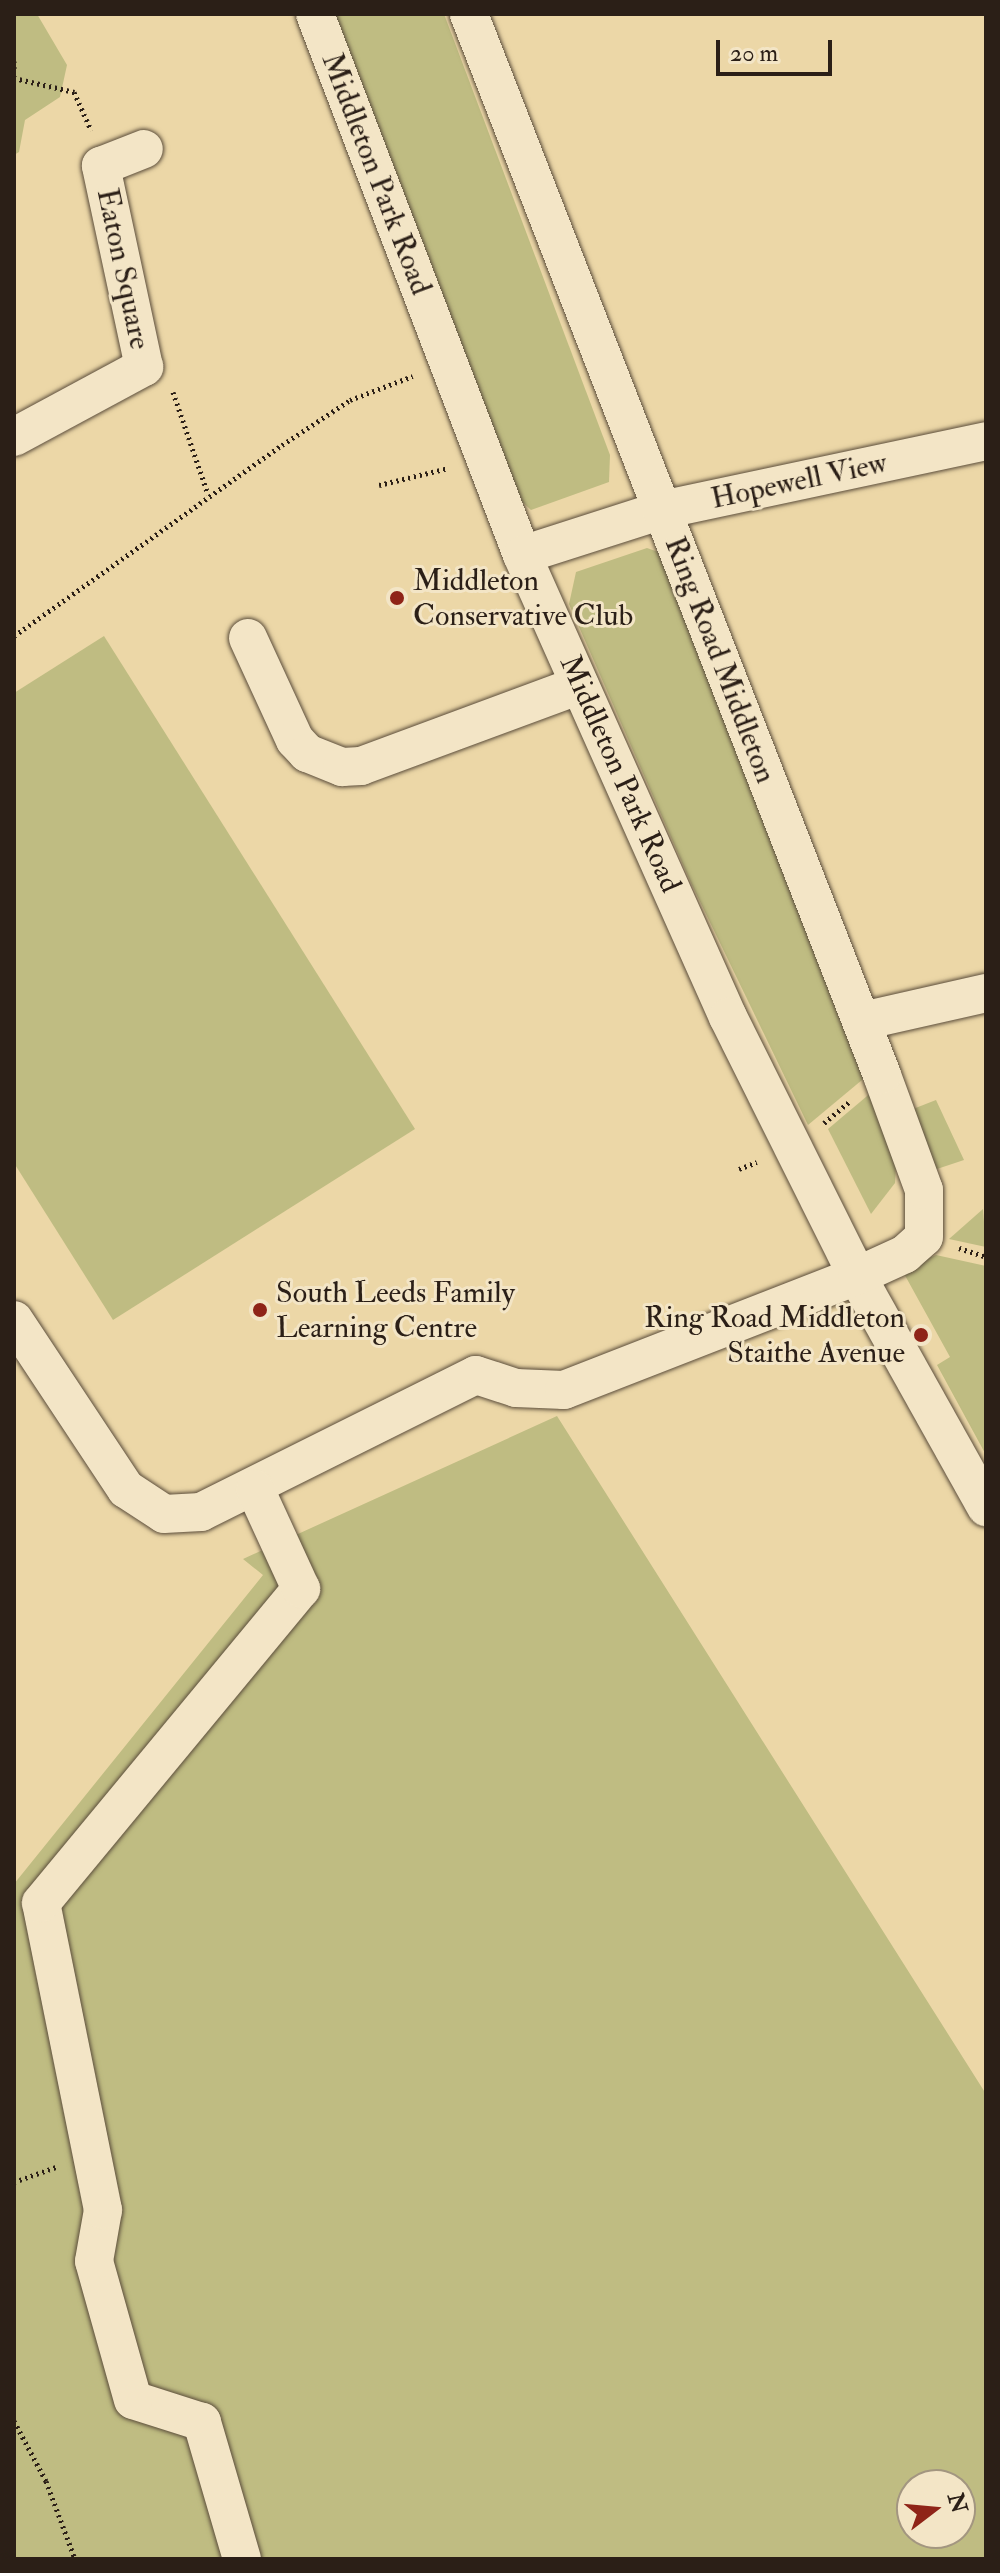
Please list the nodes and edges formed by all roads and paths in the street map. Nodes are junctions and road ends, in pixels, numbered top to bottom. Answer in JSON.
{"nodes":[{"id":1,"x":315,"y":14,"type":"edge"},
{"id":2,"x":469,"y":14,"type":"edge"},
{"id":3,"x":14,"y":61,"type":"edge"},
{"id":4,"x":14,"y":72,"type":"edge"},
{"id":5,"x":14,"y":78,"type":"edge"},
{"id":6,"x":144,"y":149,"type":"dead end"},
{"id":7,"x":107,"y":164,"type":"junction"},
{"id":8,"x":448,"y":363,"type":"junction"},
{"id":9,"x":144,"y":367,"type":"junction"},
{"id":10,"x":14,"y":437,"type":"edge"},
{"id":11,"x":986,"y":441,"type":"edge"},
{"id":12,"x":482,"y":454,"type":"junction"},
{"id":13,"x":379,"y":485,"type":"dead end"},
{"id":14,"x":208,"y":494,"type":"junction"},
{"id":15,"x":662,"y":510,"type":"junction"},
{"id":16,"x":522,"y":555,"type":"junction"},
{"id":17,"x":14,"y":636,"type":"edge"},
{"id":18,"x":248,"y":638,"type":"dead end"},
{"id":19,"x":580,"y":685,"type":"junction"},
{"id":20,"x":986,"y":993,"type":"edge"},
{"id":21,"x":862,"y":1021,"type":"junction"},
{"id":22,"x":882,"y":1075,"type":"junction"},
{"id":23,"x":793,"y":1147,"type":"junction"},
{"id":24,"x":857,"y":1276,"type":"junction"},
{"id":25,"x":14,"y":1320,"type":"edge"},
{"id":26,"x":255,"y":1489,"type":"junction"},
{"id":27,"x":986,"y":1507,"type":"edge"},
{"id":28,"x":56,"y":2167,"type":"dead end"},
{"id":29,"x":14,"y":2182,"type":"edge"},
{"id":30,"x":14,"y":2421,"type":"edge"},
{"id":31,"x":75,"y":2559,"type":"edge"},
{"id":32,"x":242,"y":2559,"type":"edge"}],
"edges":[{"from":1,"to":8,"type":"street","name":"Middleton Park Road"},
{"from":2,"to":15,"type":"street","name":"Ring Road Middleton"},
{"from":3,"to":4,"type":"path"},
{"from":5,"to":7,"type":"path"},
{"from":6,"to":7,"type":"street","name":"Eaton Square"},
{"from":7,"to":9,"type":"street","name":"Eaton Square"},
{"from":8,"to":12,"type":"street","name":"Middleton Park Road"},
{"from":8,"to":14,"type":"path"},
{"from":9,"to":10,"type":"street","name":"Eaton Square"},
{"from":9,"to":14,"type":"path"},
{"from":11,"to":15,"type":"street","name":"Hopewell View"},
{"from":12,"to":13,"type":"path"},
{"from":12,"to":16,"type":"street","name":"Middleton Park Road"},
{"from":14,"to":17,"type":"path"},
{"from":15,"to":16,"type":"street","name":"Hopewell View"},
{"from":15,"to":21,"type":"street","name":"Ring Road Middleton"},
{"from":16,"to":19,"type":"street","name":"Middleton Park Road"},
{"from":18,"to":19,"type":"street"},
{"from":19,"to":23,"type":"street","name":"Middleton Park Road"},
{"from":20,"to":21,"type":"street"},
{"from":21,"to":22,"type":"street","name":"Ring Road Middleton"},
{"from":22,"to":23,"type":"path"},
{"from":22,"to":24,"type":"street","name":"Ring Road Middleton"},
{"from":23,"to":24,"type":"street","name":"Middleton Park Road"},
{"from":24,"to":26,"type":"street"},
{"from":24,"to":27,"type":"street","name":"Middleton Park Road"},
{"from":25,"to":26,"type":"street"},
{"from":26,"to":32,"type":"street"},
{"from":28,"to":29,"type":"path"},
{"from":30,"to":31,"type":"path"}]}
